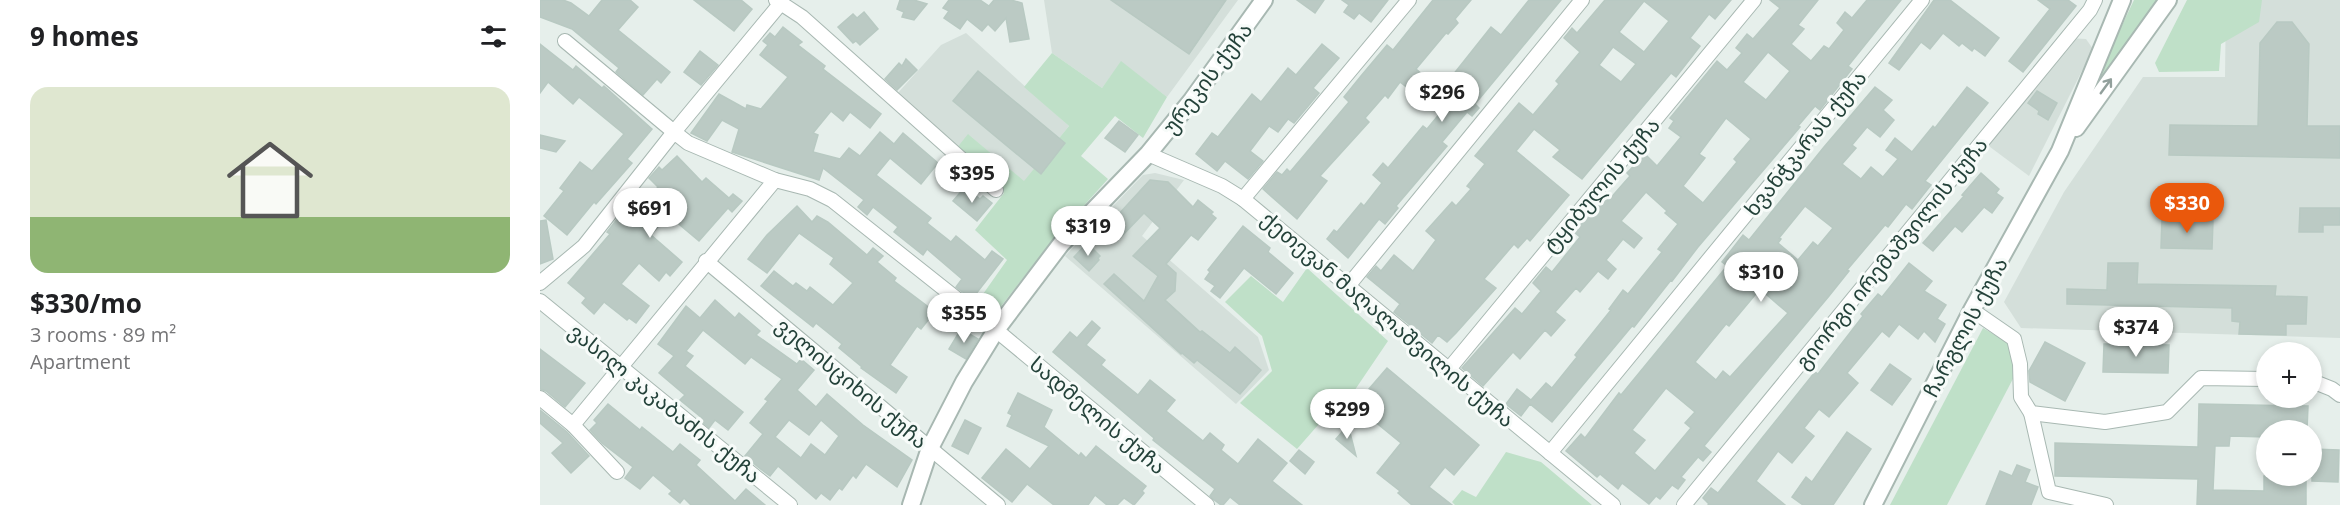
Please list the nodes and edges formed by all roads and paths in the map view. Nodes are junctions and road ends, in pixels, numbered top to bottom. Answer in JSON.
{"nodes":[{"id":1,"x":1264,"y":0,"type":"edge"},
{"id":2,"x":1409,"y":0,"type":"edge"},
{"id":3,"x":1582,"y":0,"type":"edge"},
{"id":4,"x":1754,"y":0,"type":"edge"},
{"id":5,"x":1922,"y":0,"type":"edge"},
{"id":6,"x":2096,"y":0,"type":"edge"},
{"id":7,"x":2122,"y":0,"type":"edge"},
{"id":8,"x":2168,"y":0,"type":"edge"},
{"id":9,"x":783,"y":2,"type":"edge"},
{"id":10,"x":565,"y":41,"type":"dead end"},
{"id":11,"x":674,"y":132,"type":"junction"},
{"id":12,"x":2060,"y":151,"type":"junction"},
{"id":13,"x":1148,"y":154,"type":"junction"},
{"id":14,"x":775,"y":180,"type":"junction"},
{"id":15,"x":996,"y":190,"type":"dead end"},
{"id":16,"x":1243,"y":199,"type":"junction"},
{"id":17,"x":706,"y":261,"type":"junction"},
{"id":18,"x":540,"y":283,"type":"edge"},
{"id":19,"x":1348,"y":286,"type":"junction"},
{"id":20,"x":540,"y":301,"type":"edge"},
{"id":21,"x":1972,"y":310,"type":"junction"},
{"id":22,"x":996,"y":330,"type":"junction"},
{"id":23,"x":620,"y":368,"type":"junction"},
{"id":24,"x":1449,"y":369,"type":"junction"},
{"id":25,"x":2256,"y":379,"type":"edge"},
{"id":26,"x":2322,"y":384,"type":"edge"},
{"id":27,"x":2340,"y":395,"type":"edge"},
{"id":28,"x":540,"y":398,"type":"edge"},
{"id":29,"x":2031,"y":413,"type":"junction"},
{"id":30,"x":573,"y":425,"type":"junction"},
{"id":31,"x":930,"y":448,"type":"junction"},
{"id":32,"x":1550,"y":453,"type":"junction"},
{"id":33,"x":617,"y":472,"type":"dead end"},
{"id":34,"x":790,"y":505,"type":"edge"},
{"id":35,"x":911,"y":505,"type":"edge"},
{"id":36,"x":998,"y":505,"type":"edge"},
{"id":37,"x":1207,"y":505,"type":"edge"},
{"id":38,"x":1613,"y":505,"type":"edge"},
{"id":39,"x":1684,"y":505,"type":"edge"},
{"id":40,"x":1873,"y":505,"type":"edge"},
{"id":41,"x":2106,"y":505,"type":"edge"}],
"edges":[{"from":1,"to":13,"type":"street","name":"ურეკის ქუჩა"},
{"from":2,"to":16,"type":"street"},
{"from":3,"to":19,"type":"street"},
{"from":4,"to":24,"type":"street","name":"ტყიბულის ქუჩა"},
{"from":5,"to":32,"type":"street","name":"ხვანჭკარას ქუჩა"},
{"from":6,"to":39,"type":"street","name":"გიორგი ირემაშვილის ქუჩა"},
{"from":7,"to":12,"type":"street","name":"ჩარგლის ქუჩა"},
{"from":12,"to":8,"type":"street","name":"ჩარგლის ქუჩა","one_way":true},
{"from":9,"to":11,"type":"street"},
{"from":9,"to":15,"type":"street"},
{"from":10,"to":11,"type":"street","name":"სადმელის ქუჩა"},
{"from":11,"to":14,"type":"street","name":"სადმელის ქუჩა"},
{"from":11,"to":18,"type":"street"},
{"from":12,"to":21,"type":"street","name":"ჩარგლის ქუჩა"},
{"from":13,"to":16,"type":"street","name":"ქეთევან მაღალაშვილის ქუჩა"},
{"from":13,"to":22,"type":"street","name":"ურეკის ქუჩა"},
{"from":14,"to":17,"type":"street"},
{"from":14,"to":22,"type":"street","name":"სადმელის ქუჩა"},
{"from":16,"to":19,"type":"street","name":"ქეთევან მაღალაშვილის ქუჩა"},
{"from":17,"to":23,"type":"street"},
{"from":17,"to":31,"type":"street","name":"ველისციხის ქუჩა"},
{"from":19,"to":24,"type":"street","name":"ქეთევან მაღალაშვილის ქუჩა"},
{"from":20,"to":23,"type":"street","name":"ვასილ კაკაბაძის ქუჩა"},
{"from":21,"to":29,"type":"street"},
{"from":21,"to":40,"type":"street","name":"ჩარგლის ქუჩა"},
{"from":22,"to":31,"type":"street","name":"ურეკის ქუჩა"},
{"from":22,"to":37,"type":"street","name":"სადმელის ქუჩა"},
{"from":23,"to":30,"type":"street"},
{"from":23,"to":34,"type":"street","name":"ვასილ კაკაბაძის ქუჩა"},
{"from":24,"to":32,"type":"street","name":"ქეთევან მაღალაშვილის ქუჩა"},
{"from":25,"to":29,"type":"street"},
{"from":26,"to":27,"type":"street"},
{"from":28,"to":30,"type":"street"},
{"from":29,"to":41,"type":"street"},
{"from":30,"to":33,"type":"street"},
{"from":31,"to":35,"type":"street","name":"ურეკის ქუჩა"},
{"from":31,"to":36,"type":"street","name":"ველისციხის ქუჩა"},
{"from":32,"to":38,"type":"street","name":"ქეთევან მაღალაშვილის ქუჩა"}]}
